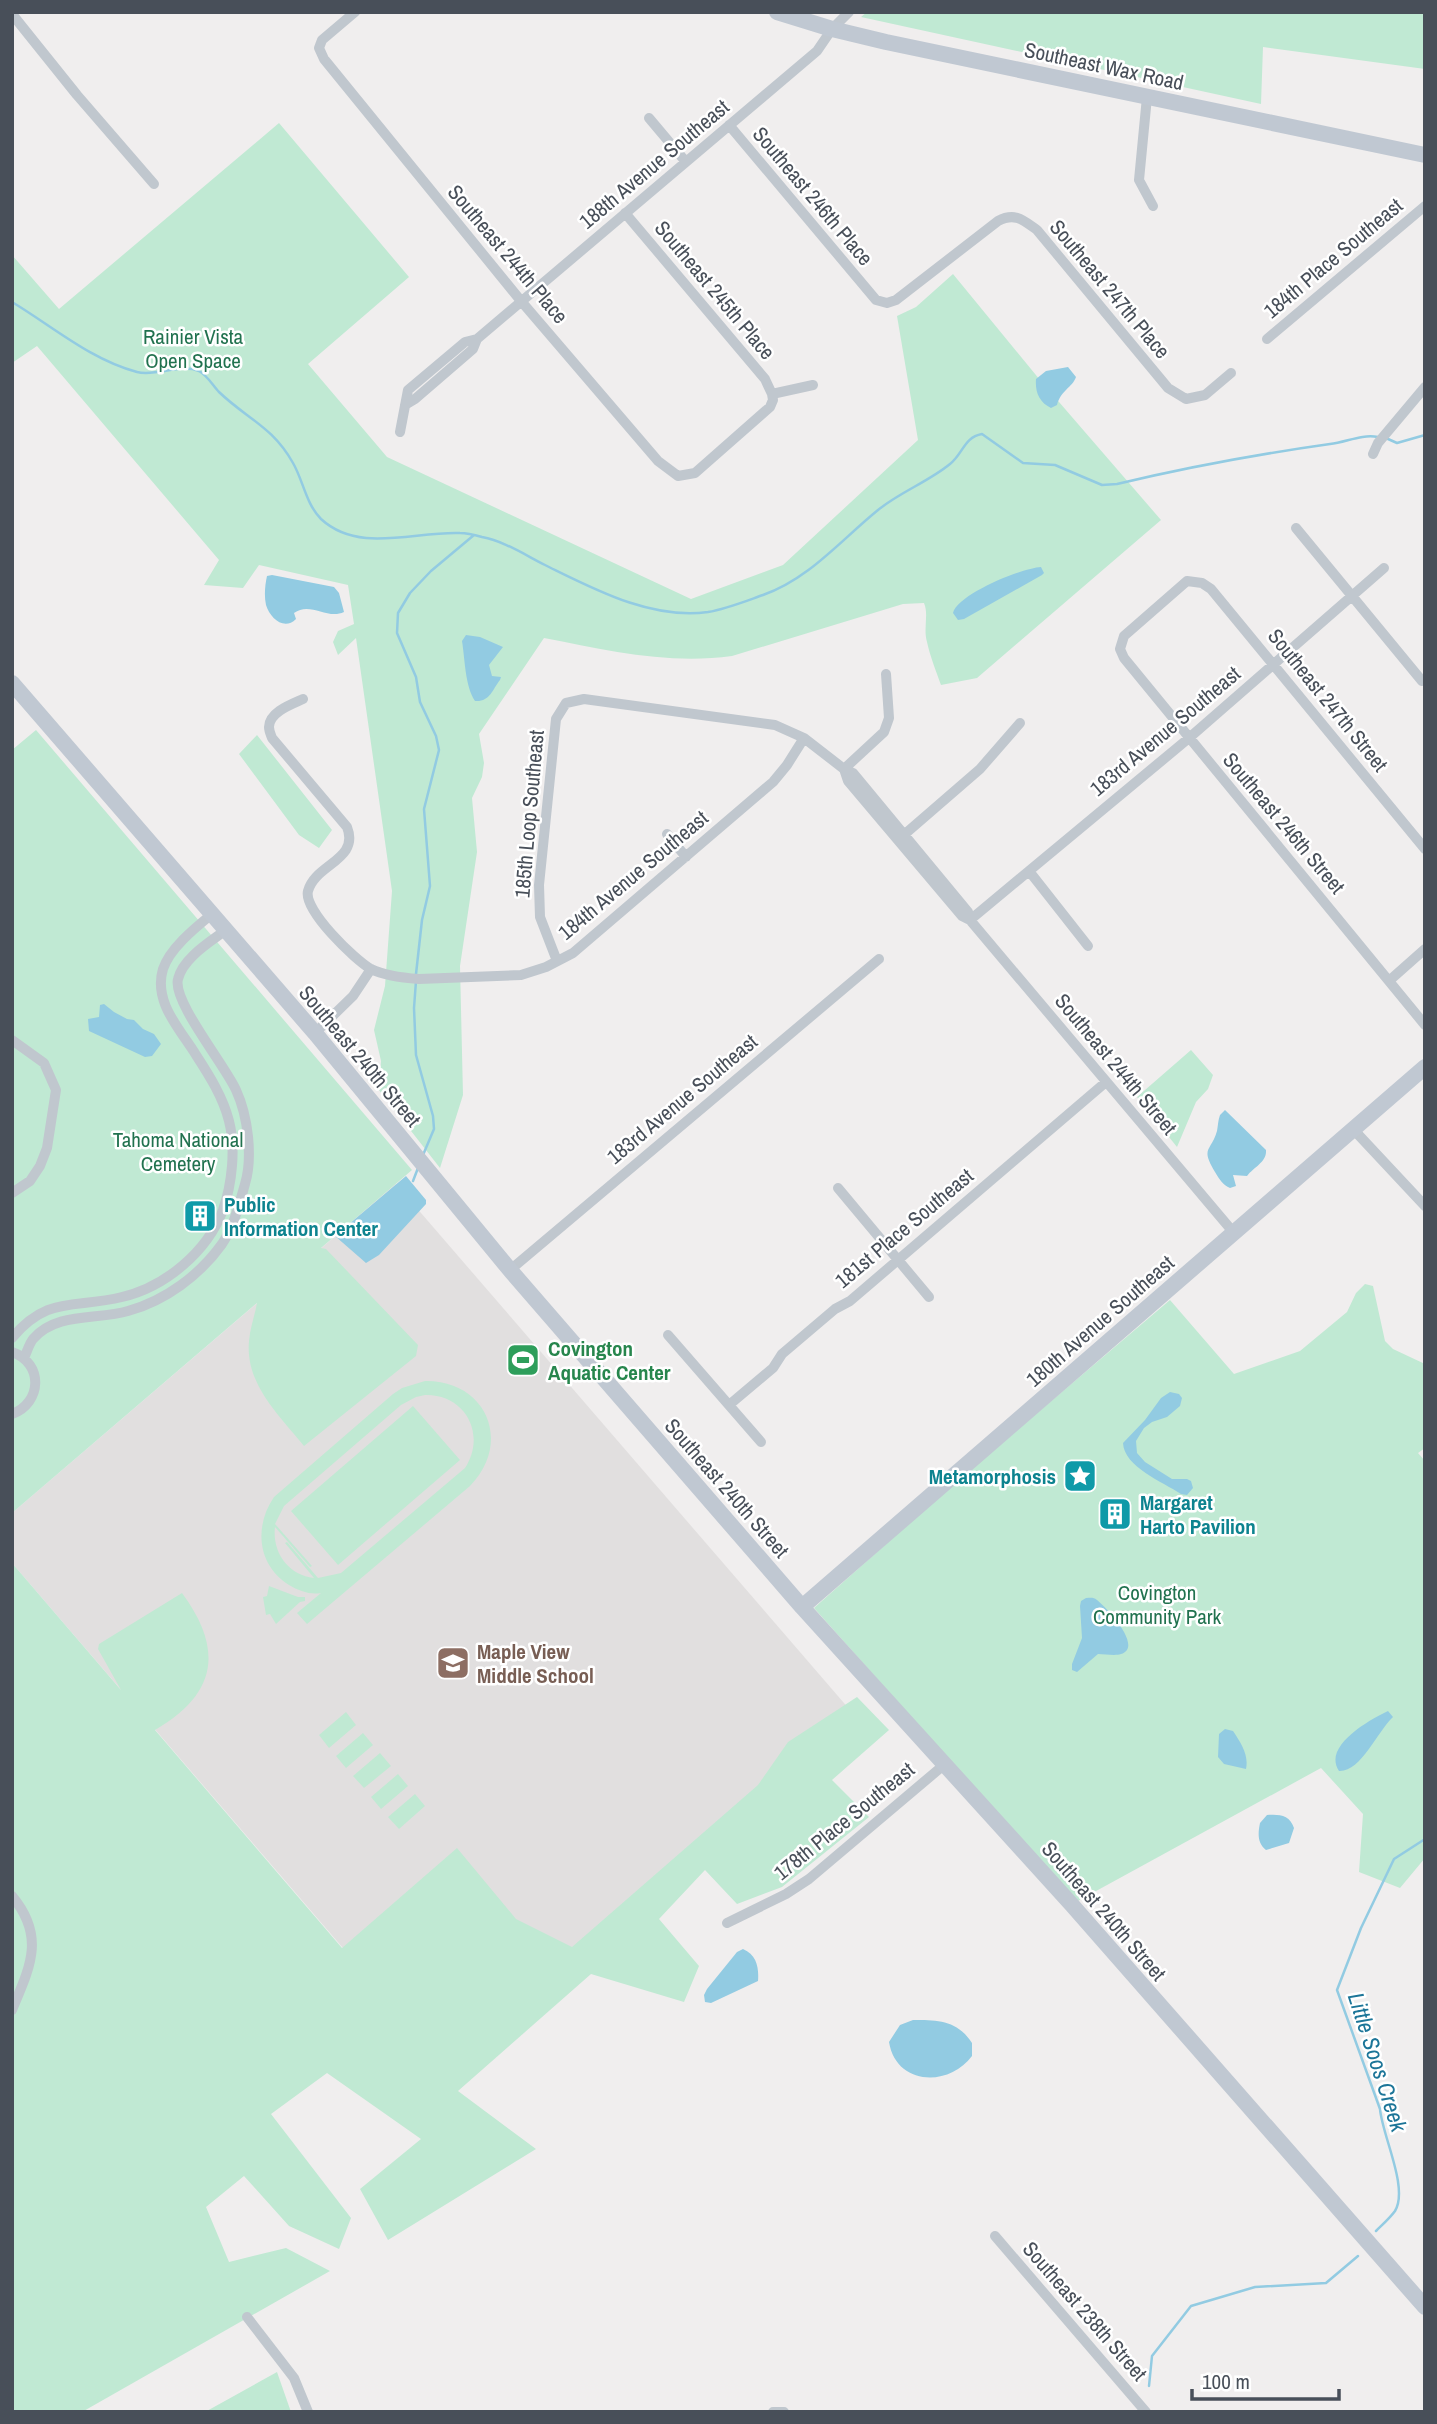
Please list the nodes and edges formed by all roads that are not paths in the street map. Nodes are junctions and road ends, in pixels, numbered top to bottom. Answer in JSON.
{"nodes":[{"id":1,"x":355,"y":12,"type":"edge"},
{"id":2,"x":777,"y":12,"type":"edge"},
{"id":3,"x":849,"y":12,"type":"edge"},
{"id":4,"x":12,"y":14,"type":"edge"},
{"id":5,"x":832,"y":29,"type":"junction"},
{"id":6,"x":1146,"y":97,"type":"junction"},
{"id":7,"x":649,"y":118,"type":"dead end"},
{"id":8,"x":729,"y":125,"type":"junction"},
{"id":9,"x":1425,"y":155,"type":"edge"},
{"id":10,"x":686,"y":162,"type":"junction"},
{"id":11,"x":154,"y":184,"type":"dead end"},
{"id":12,"x":1153,"y":206,"type":"dead end"},
{"id":13,"x":1425,"y":206,"type":"edge"},
{"id":14,"x":625,"y":213,"type":"junction"},
{"id":15,"x":1020,"y":218,"type":"joint"},
{"id":16,"x":521,"y":301,"type":"junction"},
{"id":17,"x":1267,"y":339,"type":"dead end"},
{"id":18,"x":1231,"y":373,"type":"dead end"},
{"id":19,"x":813,"y":385,"type":"dead end"},
{"id":20,"x":1425,"y":387,"type":"edge"},
{"id":21,"x":772,"y":394,"type":"junction"},
{"id":22,"x":400,"y":432,"type":"dead end"},
{"id":23,"x":1373,"y":454,"type":"dead end"},
{"id":24,"x":1297,"y":528,"type":"dead end"},
{"id":25,"x":1384,"y":568,"type":"dead end"},
{"id":26,"x":1197,"y":581,"type":"joint"},
{"id":27,"x":1352,"y":596,"type":"junction"},
{"id":28,"x":1273,"y":664,"type":"junction"},
{"id":29,"x":887,"y":674,"type":"dead end"},
{"id":30,"x":1422,"y":681,"type":"dead end"},
{"id":31,"x":12,"y":683,"type":"edge"},
{"id":32,"x":303,"y":699,"type":"dead end"},
{"id":33,"x":1020,"y":723,"type":"dead end"},
{"id":34,"x":804,"y":738,"type":"junction"},
{"id":35,"x":1189,"y":738,"type":"junction"},
{"id":36,"x":844,"y":769,"type":"junction"},
{"id":37,"x":667,"y":834,"type":"dead end"},
{"id":38,"x":901,"y":838,"type":"junction"},
{"id":39,"x":1425,"y":849,"type":"edge"},
{"id":40,"x":687,"y":857,"type":"junction"},
{"id":41,"x":1029,"y":871,"type":"junction"},
{"id":42,"x":212,"y":914,"type":"junction"},
{"id":43,"x":970,"y":920,"type":"junction"},
{"id":44,"x":226,"y":930,"type":"junction"},
{"id":45,"x":186,"y":938,"type":"junction"},
{"id":46,"x":1088,"y":946,"type":"dead end"},
{"id":47,"x":1425,"y":950,"type":"edge"},
{"id":48,"x":198,"y":953,"type":"junction"},
{"id":49,"x":879,"y":958,"type":"dead end"},
{"id":50,"x":557,"y":961,"type":"junction"},
{"id":51,"x":371,"y":969,"type":"junction"},
{"id":52,"x":1390,"y":980,"type":"junction"},
{"id":53,"x":1425,"y":1025,"type":"edge"},
{"id":54,"x":315,"y":1033,"type":"junction"},
{"id":55,"x":12,"y":1041,"type":"edge"},
{"id":56,"x":208,"y":1042,"type":"junction"},
{"id":57,"x":195,"y":1052,"type":"junction"},
{"id":58,"x":1425,"y":1067,"type":"edge"},
{"id":59,"x":1106,"y":1082,"type":"junction"},
{"id":60,"x":1353,"y":1129,"type":"junction"},
{"id":61,"x":838,"y":1188,"type":"dead end"},
{"id":62,"x":12,"y":1193,"type":"edge"},
{"id":63,"x":1425,"y":1206,"type":"edge"},
{"id":64,"x":1234,"y":1233,"type":"junction"},
{"id":65,"x":897,"y":1259,"type":"junction"},
{"id":66,"x":510,"y":1270,"type":"junction"},
{"id":67,"x":929,"y":1297,"type":"dead end"},
{"id":68,"x":668,"y":1335,"type":"dead end"},
{"id":69,"x":12,"y":1338,"type":"edge"},
{"id":70,"x":12,"y":1352,"type":"edge"},
{"id":71,"x":24,"y":1358,"type":"junction"},
{"id":72,"x":729,"y":1405,"type":"junction"},
{"id":73,"x":12,"y":1414,"type":"edge"},
{"id":74,"x":761,"y":1442,"type":"dead end"},
{"id":75,"x":802,"y":1607,"type":"junction"},
{"id":76,"x":946,"y":1764,"type":"junction"},
{"id":77,"x":12,"y":1896,"type":"edge"},
{"id":78,"x":727,"y":1923,"type":"dead end"},
{"id":79,"x":12,"y":2010,"type":"edge"},
{"id":80,"x":995,"y":2236,"type":"dead end"},
{"id":81,"x":1425,"y":2307,"type":"edge"},
{"id":82,"x":247,"y":2317,"type":"dead end"},
{"id":83,"x":308,"y":2412,"type":"edge"},
{"id":84,"x":773,"y":2412,"type":"edge"},
{"id":85,"x":784,"y":2412,"type":"edge"},
{"id":86,"x":1146,"y":2412,"type":"edge"}],
"edges":[{"from":1,"to":16,"type":"street","name":"Southeast 244th Place"},
{"from":2,"to":5,"type":"main road","name":"Southeast Wax Road"},
{"from":3,"to":5,"type":"street","name":"188th Avenue Southeast"},
{"from":4,"to":11,"type":"street"},
{"from":5,"to":6,"type":"main road","name":"Southeast Wax Road"},
{"from":5,"to":8,"type":"street","name":"188th Avenue Southeast"},
{"from":6,"to":9,"type":"main road","name":"Southeast Wax Road"},
{"from":6,"to":12,"type":"street"},
{"from":7,"to":10,"type":"street"},
{"from":8,"to":10,"type":"street","name":"188th Avenue Southeast"},
{"from":8,"to":15,"type":"street","name":"Southeast 246th Place"},
{"from":10,"to":14,"type":"street","name":"188th Avenue Southeast"},
{"from":13,"to":17,"type":"street","name":"184th Place Southeast"},
{"from":14,"to":16,"type":"street","name":"188th Avenue Southeast"},
{"from":14,"to":21,"type":"street","name":"Southeast 245th Place"},
{"from":15,"to":18,"type":"street","name":"Southeast 247th Place"},
{"from":16,"to":21,"type":"street","name":"Southeast 244th Place"},
{"from":16,"to":22,"type":"street","name":"188th Avenue Southeast"},
{"from":19,"to":21,"type":"street"},
{"from":20,"to":23,"type":"street"},
{"from":24,"to":27,"type":"street"},
{"from":25,"to":27,"type":"street","name":"183rd Avenue Southeast"},
{"from":26,"to":28,"type":"street","name":"Southeast 247th Street"},
{"from":26,"to":35,"type":"street","name":"Southeast 246th Street"},
{"from":27,"to":28,"type":"street","name":"183rd Avenue Southeast"},
{"from":27,"to":30,"type":"street"},
{"from":28,"to":35,"type":"street","name":"183rd Avenue Southeast"},
{"from":28,"to":39,"type":"street","name":"Southeast 247th Street"},
{"from":29,"to":36,"type":"street"},
{"from":31,"to":42,"type":"main road","name":"Southeast 240th Street"},
{"from":32,"to":51,"type":"street"},
{"from":33,"to":38,"type":"street"},
{"from":34,"to":36,"type":"street","name":"Southeast 244th Street"},
{"from":34,"to":40,"type":"street","name":"184th Avenue Southeast"},
{"from":34,"to":50,"type":"street","name":"185th Loop Southeast"},
{"from":35,"to":41,"type":"street","name":"183rd Avenue Southeast"},
{"from":35,"to":52,"type":"street","name":"Southeast 246th Street"},
{"from":36,"to":38,"type":"street","name":"Southeast 244th Street"},
{"from":37,"to":40,"type":"street"},
{"from":38,"to":43,"type":"street","name":"Southeast 244th Street"},
{"from":40,"to":50,"type":"street","name":"184th Avenue Southeast"},
{"from":41,"to":43,"type":"street","name":"183rd Avenue Southeast"},
{"from":41,"to":46,"type":"street"},
{"from":42,"to":44,"type":"main road","name":"Southeast 240th Street"},
{"from":42,"to":45,"type":"street"},
{"from":43,"to":59,"type":"street","name":"Southeast 244th Street"},
{"from":44,"to":48,"type":"street"},
{"from":44,"to":54,"type":"main road","name":"Southeast 240th Street"},
{"from":45,"to":48,"type":"street"},
{"from":45,"to":57,"type":"street"},
{"from":47,"to":52,"type":"street"},
{"from":48,"to":56,"type":"street"},
{"from":49,"to":66,"type":"street","name":"183rd Avenue Southeast"},
{"from":50,"to":51,"type":"street","name":"184th Avenue Southeast"},
{"from":51,"to":54,"type":"street"},
{"from":52,"to":53,"type":"street","name":"Southeast 246th Street"},
{"from":54,"to":66,"type":"main road","name":"Southeast 240th Street"},
{"from":55,"to":62,"type":"street"},
{"from":56,"to":57,"type":"street"},
{"from":56,"to":71,"type":"street"},
{"from":57,"to":69,"type":"street"},
{"from":58,"to":60,"type":"main road","name":"180th Avenue Southeast"},
{"from":59,"to":64,"type":"street","name":"Southeast 244th Street"},
{"from":59,"to":65,"type":"street","name":"181st Place Southeast"},
{"from":60,"to":63,"type":"street"},
{"from":60,"to":64,"type":"main road","name":"180th Avenue Southeast"},
{"from":61,"to":65,"type":"street"},
{"from":64,"to":75,"type":"main road","name":"180th Avenue Southeast"},
{"from":65,"to":67,"type":"street"},
{"from":65,"to":72,"type":"street","name":"181st Place Southeast"},
{"from":66,"to":75,"type":"main road","name":"Southeast 240th Street"},
{"from":68,"to":72,"type":"street"},
{"from":70,"to":71,"type":"street"},
{"from":71,"to":73,"type":"street"},
{"from":72,"to":74,"type":"street"},
{"from":75,"to":76,"type":"main road","name":"Southeast 240th Street"},
{"from":76,"to":78,"type":"street","name":"178th Place Southeast"},
{"from":76,"to":81,"type":"main road","name":"Southeast 240th Street"},
{"from":77,"to":79,"type":"street"},
{"from":80,"to":86,"type":"street","name":"Southeast 238th Street"},
{"from":82,"to":83,"type":"street"},
{"from":84,"to":85,"type":"street"}]}
